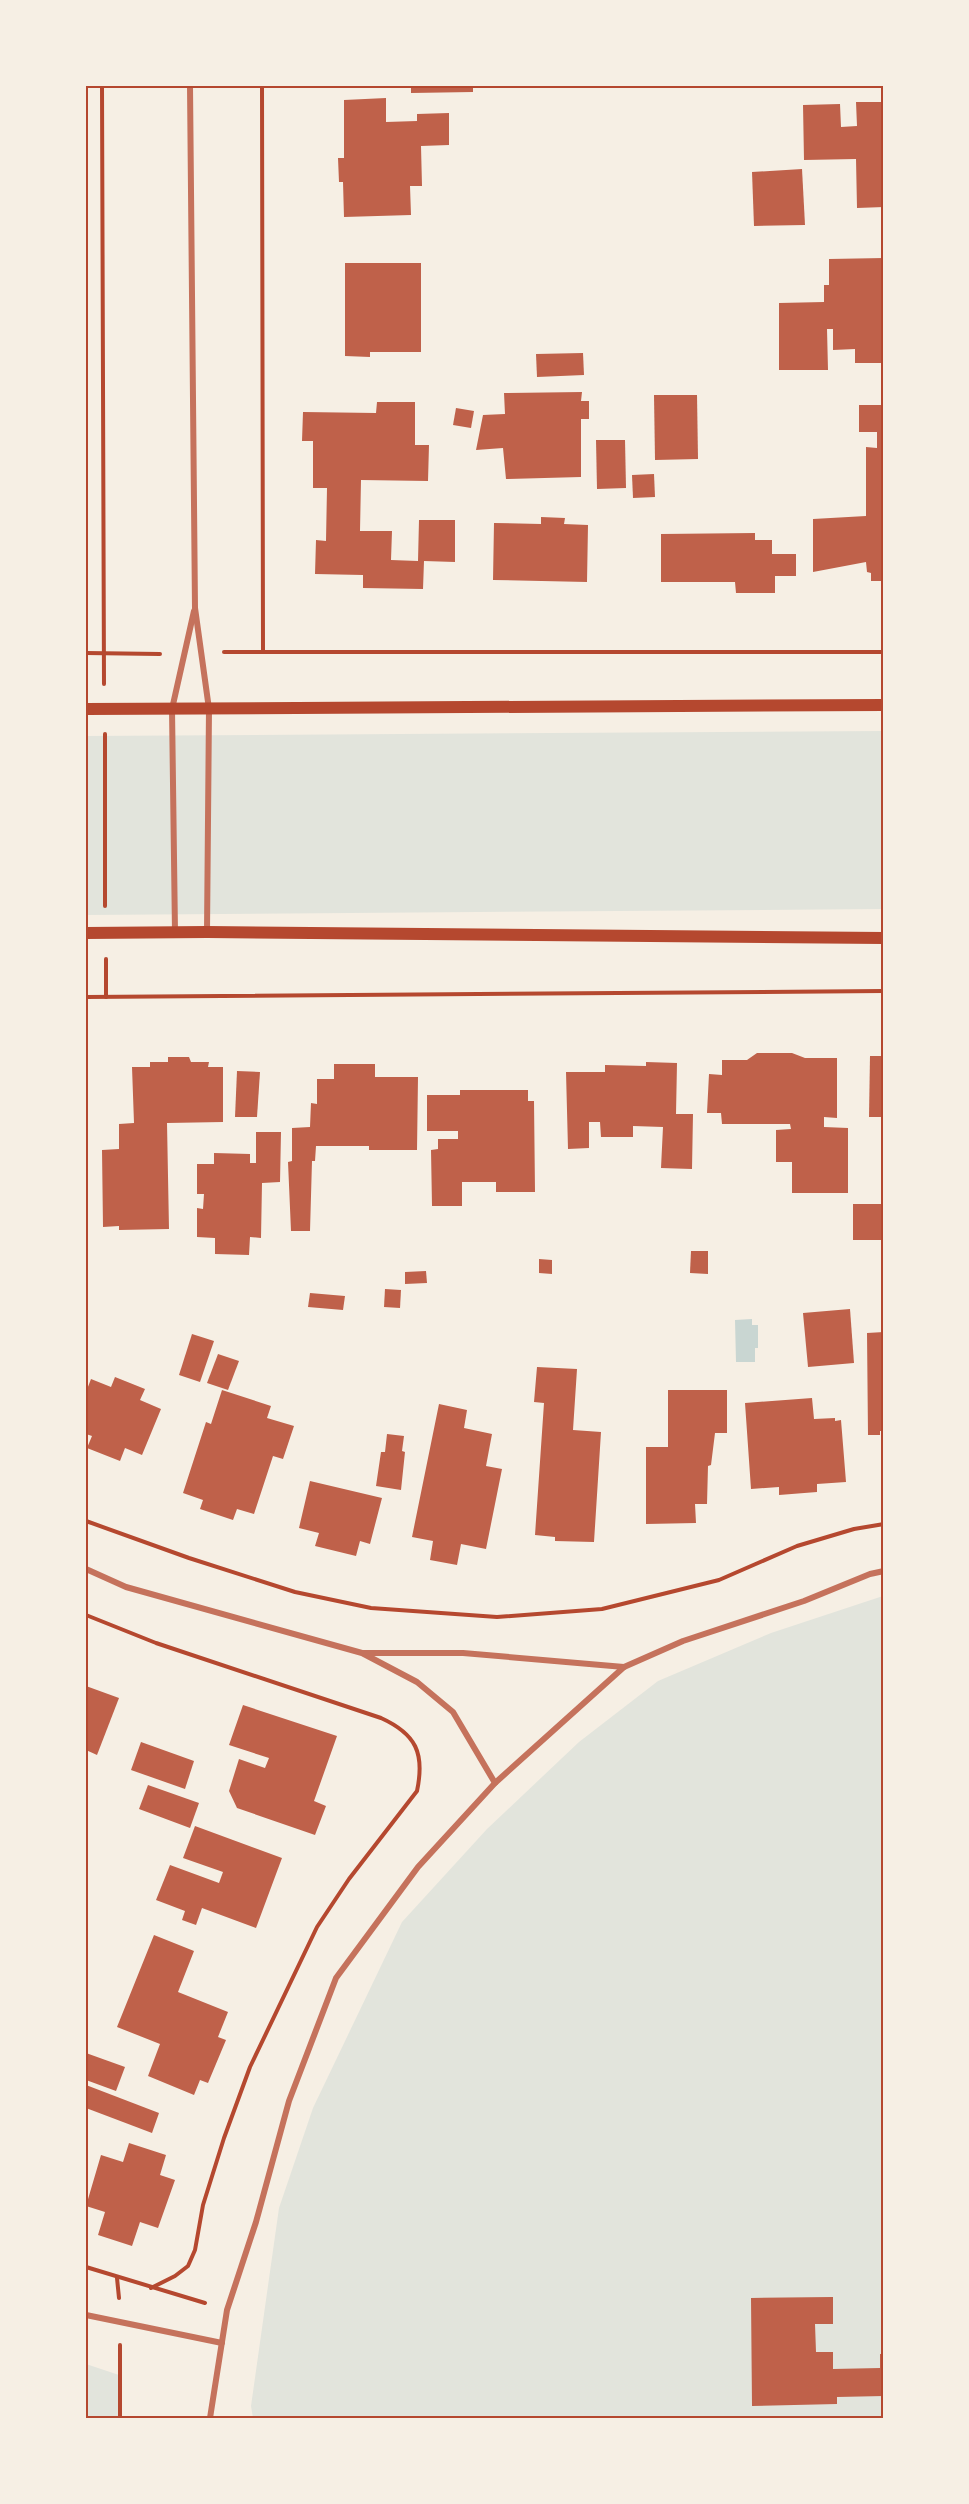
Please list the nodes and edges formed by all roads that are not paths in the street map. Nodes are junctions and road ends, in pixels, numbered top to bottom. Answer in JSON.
{"nodes":[{"id":1,"x":190,"y":86,"type":"edge"},
{"id":2,"x":195,"y":608,"type":"junction"},
{"id":3,"x":884,"y":705,"type":"edge"},
{"id":4,"x":86,"y":709,"type":"edge"},
{"id":5,"x":172,"y":709,"type":"junction"},
{"id":6,"x":209,"y":709,"type":"junction"},
{"id":7,"x":207,"y":932,"type":"junction"},
{"id":8,"x":86,"y":933,"type":"edge"},
{"id":9,"x":175,"y":933,"type":"junction"},
{"id":10,"x":884,"y":938,"type":"edge"},
{"id":11,"x":86,"y":1569,"type":"edge"},
{"id":12,"x":884,"y":1571,"type":"edge"},
{"id":13,"x":362,"y":1653,"type":"junction"},
{"id":14,"x":624,"y":1667,"type":"junction"},
{"id":15,"x":495,"y":1783,"type":"junction"},
{"id":16,"x":86,"y":2315,"type":"edge"},
{"id":17,"x":222,"y":2343,"type":"junction"},
{"id":18,"x":210,"y":2418,"type":"edge"}],
"edges":[{"from":1,"to":2,"type":"street"},
{"from":2,"to":5,"type":"street"},
{"from":2,"to":6,"type":"street"},
{"from":3,"to":6,"type":"main road"},
{"from":4,"to":5,"type":"main road"},
{"from":5,"to":6,"type":"main road"},
{"from":5,"to":9,"type":"street"},
{"from":6,"to":7,"type":"street"},
{"from":7,"to":9,"type":"main road"},
{"from":7,"to":10,"type":"main road"},
{"from":8,"to":9,"type":"main road"},
{"from":11,"to":13,"type":"street"},
{"from":12,"to":14,"type":"street"},
{"from":13,"to":14,"type":"street"},
{"from":13,"to":15,"type":"street"},
{"from":14,"to":15,"type":"street"},
{"from":15,"to":17,"type":"street"},
{"from":16,"to":17,"type":"street"},
{"from":17,"to":18,"type":"street"}]}
